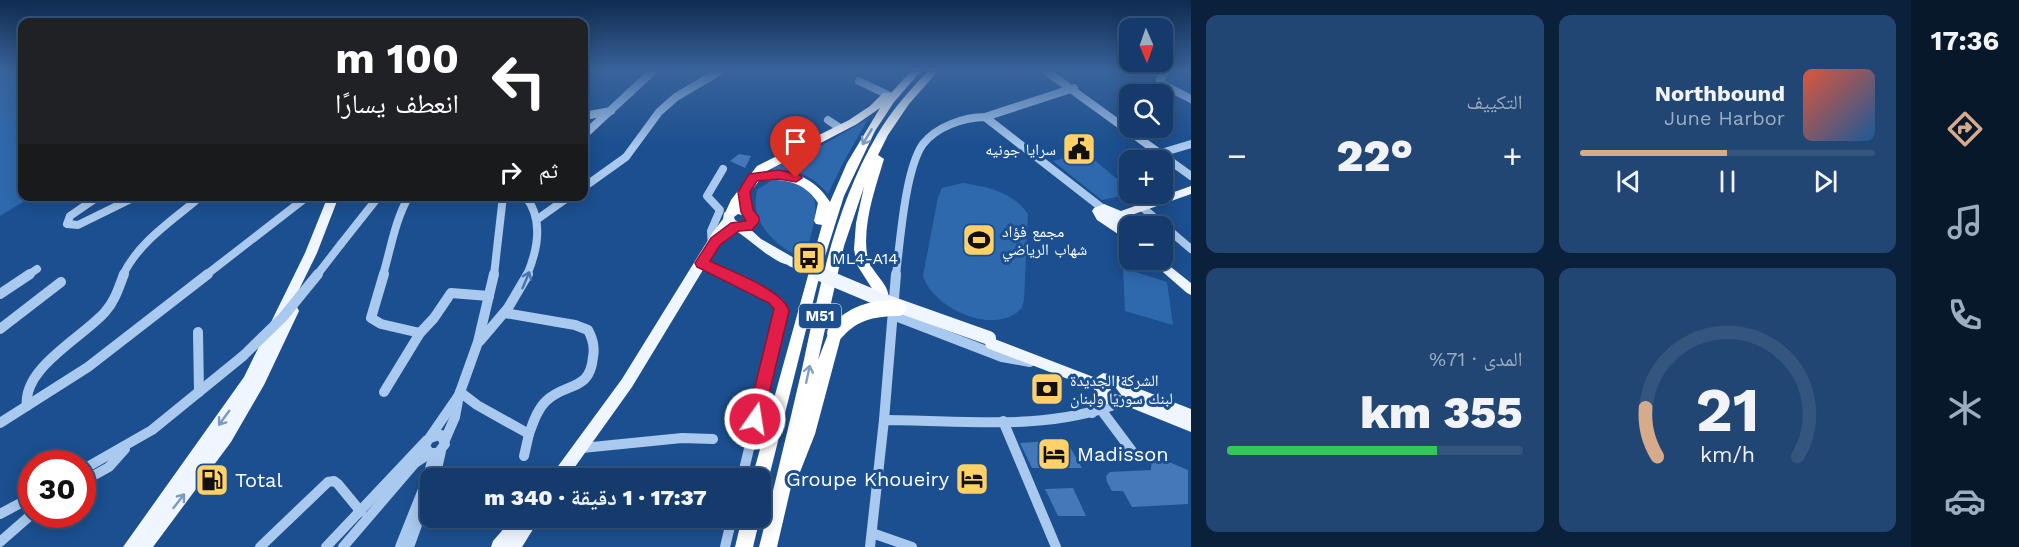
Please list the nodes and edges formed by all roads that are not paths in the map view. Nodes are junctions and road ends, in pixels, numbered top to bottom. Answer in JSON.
{"nodes":[{"id":1,"x":626,"y":97,"type":"edge"},
{"id":2,"x":677,"y":97,"type":"edge"},
{"id":3,"x":885,"y":97,"type":"edge"},
{"id":4,"x":894,"y":97,"type":"edge"},
{"id":5,"x":911,"y":97,"type":"edge"},
{"id":6,"x":1046,"y":97,"type":"edge"},
{"id":7,"x":1084,"y":97,"type":"edge"},
{"id":8,"x":611,"y":111,"type":"junction"},
{"id":9,"x":588,"y":115,"type":"edge"},
{"id":10,"x":985,"y":117,"type":"junction"},
{"id":11,"x":828,"y":120,"type":"dead end"},
{"id":12,"x":1119,"y":121,"type":"edge"},
{"id":13,"x":840,"y":128,"type":"junction"},
{"id":14,"x":588,"y":131,"type":"edge"},
{"id":15,"x":1143,"y":138,"type":"edge"},
{"id":16,"x":1191,"y":144,"type":"edge"},
{"id":17,"x":877,"y":145,"type":"junction"},
{"id":18,"x":1159,"y":150,"type":"edge"},
{"id":19,"x":1172,"y":150,"type":"edge"},
{"id":20,"x":1173,"y":160,"type":"edge"},
{"id":21,"x":723,"y":169,"type":"dead end"},
{"id":22,"x":1191,"y":173,"type":"edge"},
{"id":23,"x":754,"y":177,"type":"junction"},
{"id":24,"x":588,"y":184,"type":"edge"},
{"id":25,"x":1191,"y":185,"type":"edge"},
{"id":26,"x":1191,"y":190,"type":"edge"},
{"id":27,"x":1173,"y":191,"type":"edge"},
{"id":28,"x":92,"y":201,"type":"edge"},
{"id":29,"x":127,"y":201,"type":"edge"},
{"id":30,"x":195,"y":201,"type":"edge"},
{"id":31,"x":294,"y":201,"type":"edge"},
{"id":32,"x":301,"y":201,"type":"edge"},
{"id":33,"x":332,"y":201,"type":"edge"},
{"id":34,"x":340,"y":201,"type":"edge"},
{"id":35,"x":375,"y":201,"type":"edge"},
{"id":36,"x":406,"y":201,"type":"edge"},
{"id":37,"x":503,"y":201,"type":"edge"},
{"id":38,"x":529,"y":201,"type":"edge"},
{"id":39,"x":563,"y":201,"type":"edge"},
{"id":40,"x":1136,"y":204,"type":"edge"},
{"id":41,"x":1142,"y":207,"type":"junction"},
{"id":42,"x":1110,"y":214,"type":"junction"},
{"id":43,"x":539,"y":218,"type":"junction"},
{"id":44,"x":739,"y":220,"type":"junction"},
{"id":45,"x":1119,"y":220,"type":"edge"},
{"id":46,"x":1119,"y":225,"type":"edge"},
{"id":47,"x":262,"y":230,"type":"junction"},
{"id":48,"x":714,"y":244,"type":"junction"},
{"id":49,"x":819,"y":249,"type":"junction"},
{"id":50,"x":1191,"y":249,"type":"edge"},
{"id":51,"x":702,"y":263,"type":"junction"},
{"id":52,"x":1173,"y":266,"type":"edge"},
{"id":53,"x":37,"y":269,"type":"dead end"},
{"id":54,"x":1167,"y":270,"type":"edge"},
{"id":55,"x":61,"y":282,"type":"dead end"},
{"id":56,"x":1191,"y":282,"type":"edge"},
{"id":57,"x":1191,"y":290,"type":"edge"},
{"id":58,"x":0,"y":294,"type":"edge"},
{"id":59,"x":489,"y":296,"type":"junction"},
{"id":60,"x":890,"y":307,"type":"junction"},
{"id":61,"x":484,"y":316,"type":"junction"},
{"id":62,"x":502,"y":317,"type":"junction"},
{"id":63,"x":0,"y":329,"type":"edge"},
{"id":64,"x":198,"y":332,"type":"dead end"},
{"id":65,"x":420,"y":333,"type":"junction"},
{"id":66,"x":990,"y":341,"type":"junction"},
{"id":67,"x":478,"y":342,"type":"junction"},
{"id":68,"x":1044,"y":364,"type":"junction"},
{"id":69,"x":1100,"y":385,"type":"junction"},
{"id":70,"x":199,"y":392,"type":"junction"},
{"id":71,"x":384,"y":392,"type":"dead end"},
{"id":72,"x":460,"y":393,"type":"junction"},
{"id":73,"x":1125,"y":398,"type":"junction"},
{"id":74,"x":27,"y":406,"type":"junction"},
{"id":75,"x":1097,"y":412,"type":"junction"},
{"id":76,"x":1191,"y":416,"type":"edge"},
{"id":77,"x":884,"y":420,"type":"junction"},
{"id":78,"x":1003,"y":421,"type":"junction"},
{"id":79,"x":0,"y":423,"type":"edge"},
{"id":80,"x":1191,"y":426,"type":"edge"},
{"id":81,"x":529,"y":434,"type":"junction"},
{"id":82,"x":428,"y":438,"type":"junction"},
{"id":83,"x":713,"y":439,"type":"dead end"},
{"id":84,"x":127,"y":446,"type":"junction"},
{"id":85,"x":582,"y":448,"type":"junction"},
{"id":86,"x":438,"y":449,"type":"junction"},
{"id":87,"x":1132,"y":451,"type":"dead end"},
{"id":88,"x":524,"y":456,"type":"dead end"},
{"id":89,"x":96,"y":463,"type":"edge"},
{"id":90,"x":436,"y":468,"type":"edge"},
{"id":91,"x":566,"y":468,"type":"edge"},
{"id":92,"x":744,"y":468,"type":"edge"},
{"id":93,"x":763,"y":468,"type":"edge"},
{"id":94,"x":96,"y":474,"type":"edge"},
{"id":95,"x":782,"y":493,"type":"junction"},
{"id":96,"x":18,"y":504,"type":"edge"},
{"id":97,"x":360,"y":512,"type":"junction"},
{"id":98,"x":0,"y":514,"type":"edge"},
{"id":99,"x":420,"y":514,"type":"edge"},
{"id":100,"x":18,"y":526,"type":"edge"},
{"id":101,"x":515,"y":528,"type":"edge"},
{"id":102,"x":525,"y":528,"type":"edge"},
{"id":103,"x":730,"y":528,"type":"edge"},
{"id":104,"x":749,"y":528,"type":"edge"},
{"id":105,"x":872,"y":533,"type":"junction"},
{"id":106,"x":0,"y":542,"type":"edge"},
{"id":107,"x":130,"y":547,"type":"edge"},
{"id":108,"x":143,"y":547,"type":"edge"},
{"id":109,"x":260,"y":547,"type":"edge"},
{"id":110,"x":326,"y":547,"type":"edge"},
{"id":111,"x":343,"y":547,"type":"edge"},
{"id":112,"x":400,"y":547,"type":"edge"},
{"id":113,"x":409,"y":547,"type":"edge"},
{"id":114,"x":499,"y":547,"type":"edge"},
{"id":115,"x":513,"y":547,"type":"edge"},
{"id":116,"x":725,"y":547,"type":"edge"},
{"id":117,"x":744,"y":547,"type":"edge"},
{"id":118,"x":768,"y":547,"type":"edge"},
{"id":119,"x":870,"y":547,"type":"edge"},
{"id":120,"x":912,"y":547,"type":"edge"},
{"id":121,"x":1056,"y":547,"type":"edge"}],
"edges":[{"from":1,"to":8,"type":"street"},
{"from":2,"to":24,"type":"street"},
{"from":3,"to":13,"type":"highway"},
{"from":4,"to":49,"type":"highway","number":"M51","one_way":true},
{"from":5,"to":17,"type":"highway","number":"M51"},
{"from":6,"to":10,"type":"street"},
{"from":7,"to":12,"type":"street"},
{"from":8,"to":9,"type":"street"},
{"from":8,"to":14,"type":"street"},
{"from":10,"to":42,"type":"street"},
{"from":10,"to":60,"type":"street"},
{"from":11,"to":13,"type":"street"},
{"from":13,"to":23,"type":"highway"},
{"from":15,"to":18,"type":"street"},
{"from":16,"to":19,"type":"street"},
{"from":17,"to":60,"type":"highway"},
{"from":95,"to":17,"type":"highway","number":"M51","one_way":true},
{"from":20,"to":22,"type":"street"},
{"from":21,"to":48,"type":"street"},
{"from":23,"to":44,"type":"highway"},
{"from":23,"to":49,"type":"highway"},
{"from":25,"to":27,"type":"main road"},
{"from":26,"to":41,"type":"main road"},
{"from":28,"to":29,"type":"street"},
{"from":30,"to":74,"type":"street"},
{"from":31,"to":47,"type":"street"},
{"from":32,"to":47,"type":"street"},
{"from":33,"to":107,"type":"main road","one_way":true},
{"from":108,"to":34,"type":"main road","one_way":true},
{"from":35,"to":70,"type":"street","bridge":true},
{"from":36,"to":65,"type":"street"},
{"from":37,"to":59,"type":"street"},
{"from":38,"to":43,"type":"street"},
{"from":39,"to":43,"type":"street"},
{"from":40,"to":42,"type":"main road"},
{"from":41,"to":42,"type":"main road"},
{"from":41,"to":50,"type":"street"},
{"from":42,"to":45,"type":"main road"},
{"from":42,"to":46,"type":"main road"},
{"from":62,"to":43,"type":"street","one_way":true},
{"from":44,"to":48,"type":"main road"},
{"from":44,"to":60,"type":"main road","bridge":true},
{"from":47,"to":74,"type":"street"},
{"from":48,"to":51,"type":"main road"},
{"from":49,"to":93,"type":"highway","number":"M51"},
{"from":51,"to":85,"type":"main road"},
{"from":51,"to":92,"type":"street"},
{"from":52,"to":56,"type":"main road"},
{"from":53,"to":58,"type":"street"},
{"from":54,"to":57,"type":"main road"},
{"from":55,"to":63,"type":"street"},
{"from":59,"to":61,"type":"street"},
{"from":59,"to":65,"type":"street"},
{"from":60,"to":66,"type":"main road","bridge":true},
{"from":60,"to":68,"type":"street"},
{"from":60,"to":77,"type":"street"},
{"from":60,"to":95,"type":"highway","bridge":true},
{"from":61,"to":62,"type":"street"},
{"from":61,"to":67,"type":"street"},
{"from":62,"to":67,"type":"street"},
{"from":62,"to":81,"type":"street"},
{"from":64,"to":70,"type":"street"},
{"from":65,"to":71,"type":"street"},
{"from":66,"to":68,"type":"main road"},
{"from":66,"to":69,"type":"main road"},
{"from":67,"to":72,"type":"street"},
{"from":68,"to":69,"type":"main road"},
{"from":69,"to":73,"type":"main road"},
{"from":69,"to":73,"type":"main road"},
{"from":69,"to":75,"type":"street"},
{"from":70,"to":84,"type":"street"},
{"from":72,"to":81,"type":"street"},
{"from":72,"to":82,"type":"street"},
{"from":72,"to":86,"type":"street"},
{"from":73,"to":75,"type":"street"},
{"from":73,"to":76,"type":"main road"},
{"from":73,"to":80,"type":"main road"},
{"from":74,"to":79,"type":"street"},
{"from":75,"to":78,"type":"street"},
{"from":75,"to":87,"type":"street"},
{"from":77,"to":78,"type":"street"},
{"from":77,"to":105,"type":"street"},
{"from":78,"to":121,"type":"street"},
{"from":81,"to":88,"type":"street"},
{"from":82,"to":86,"type":"street"},
{"from":82,"to":86,"type":"street"},
{"from":82,"to":97,"type":"street"},
{"from":83,"to":85,"type":"street"},
{"from":84,"to":89,"type":"street"},
{"from":84,"to":94,"type":"street"},
{"from":85,"to":91,"type":"main road"},
{"from":86,"to":90,"type":"street"},
{"from":86,"to":111,"type":"street"},
{"from":86,"to":112,"type":"street"},
{"from":95,"to":118,"type":"highway","number":"M51"},
{"from":96,"to":98,"type":"street"},
{"from":97,"to":109,"type":"street"},
{"from":97,"to":110,"type":"street"},
{"from":99,"to":113,"type":"street"},
{"from":100,"to":106,"type":"street"},
{"from":101,"to":114,"type":"main road"},
{"from":102,"to":115,"type":"main road"},
{"from":103,"to":116,"type":"street"},
{"from":104,"to":117,"type":"highway"},
{"from":105,"to":119,"type":"street"},
{"from":105,"to":120,"type":"street"}]}
